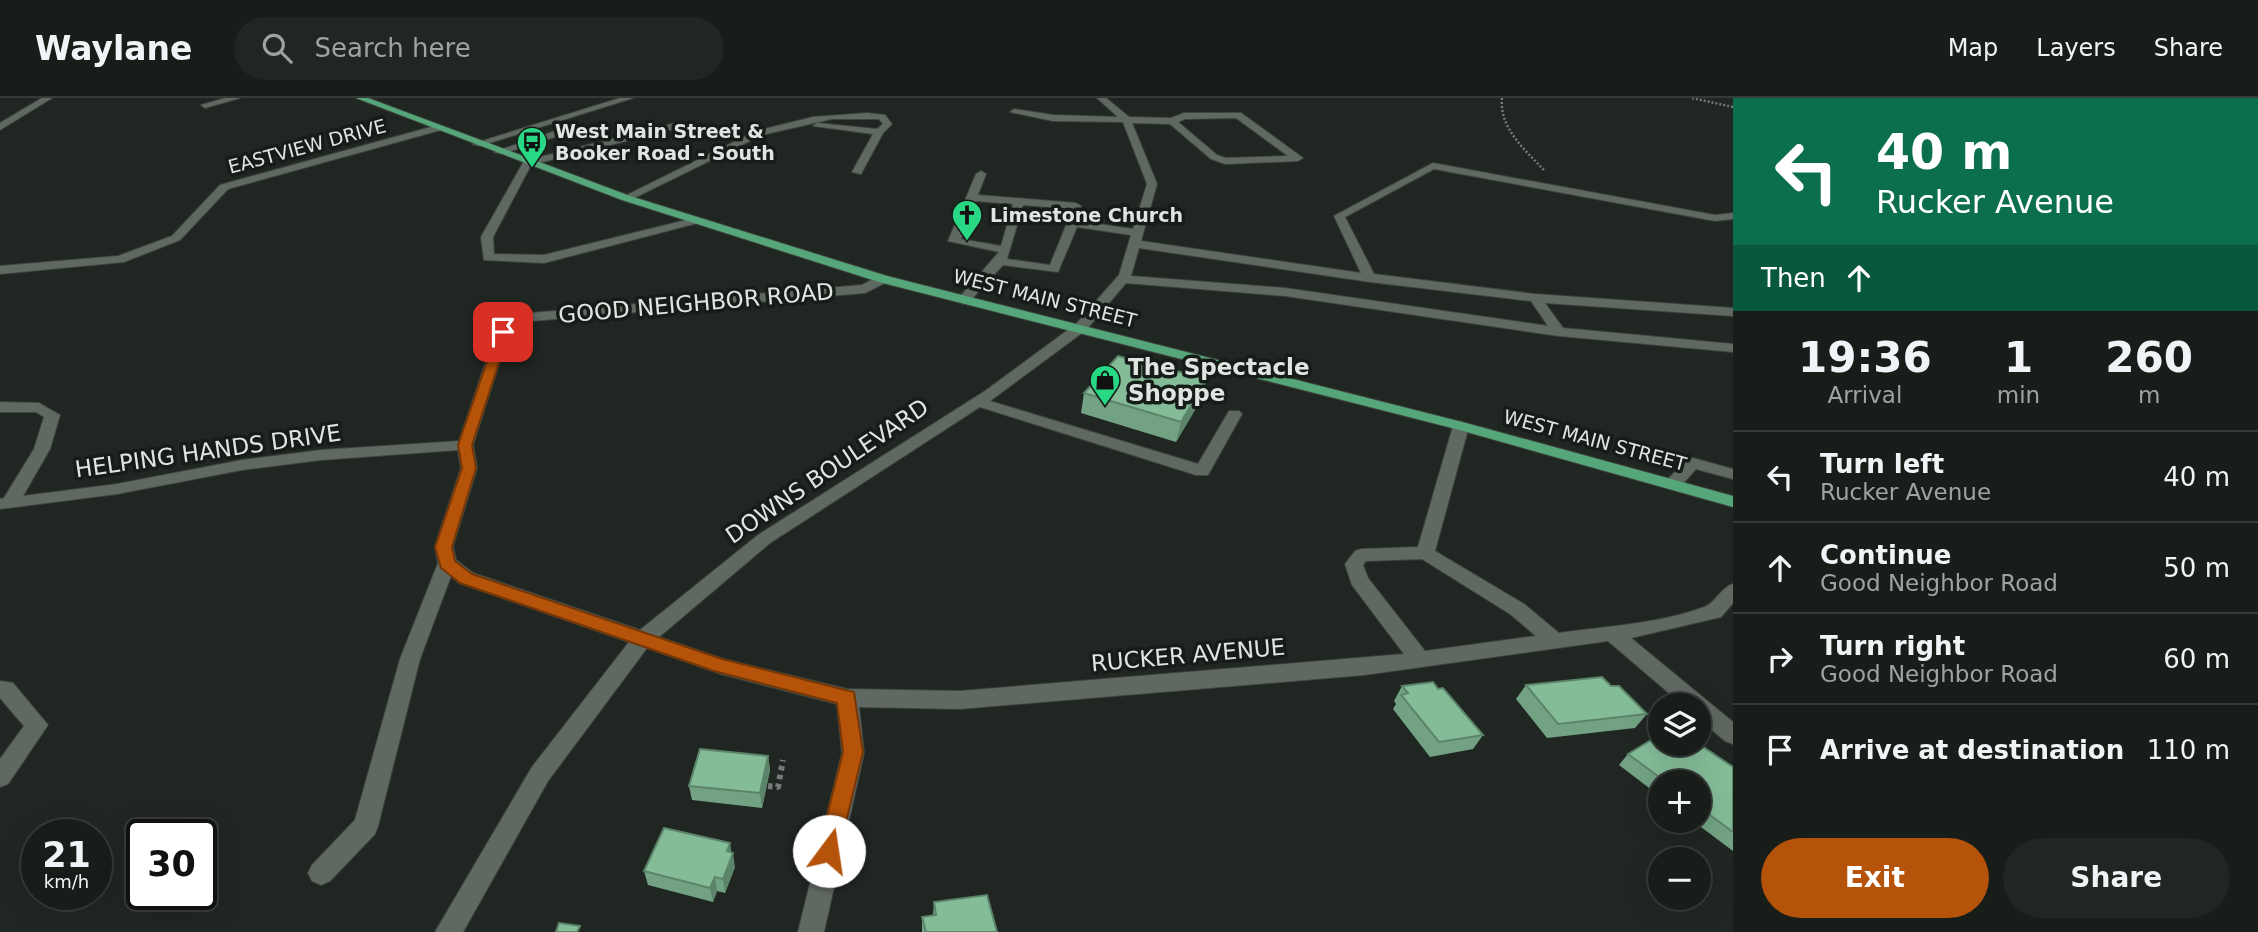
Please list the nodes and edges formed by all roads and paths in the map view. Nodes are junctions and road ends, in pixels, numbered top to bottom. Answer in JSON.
{"nodes":[{"id":1,"x":236,"y":98,"type":"edge"},
{"id":2,"x":360,"y":98,"type":"edge"},
{"id":3,"x":629,"y":98,"type":"edge"},
{"id":4,"x":1101,"y":98,"type":"edge"},
{"id":5,"x":1502,"y":98,"type":"edge"},
{"id":6,"x":1692,"y":98,"type":"edge"},
{"id":7,"x":50,"y":99,"type":"edge"},
{"id":8,"x":205,"y":105,"type":"dead end"},
{"id":9,"x":1733,"y":107,"type":"edge"},
{"id":10,"x":1014,"y":112,"type":"dead end"},
{"id":11,"x":1126,"y":119,"type":"junction"},
{"id":12,"x":1171,"y":121,"type":"junction"},
{"id":13,"x":801,"y":124,"type":"junction"},
{"id":14,"x":679,"y":125,"type":"dead end"},
{"id":15,"x":0,"y":127,"type":"edge"},
{"id":16,"x":438,"y":128,"type":"junction"},
{"id":17,"x":879,"y":132,"type":"junction"},
{"id":18,"x":555,"y":134,"type":"dead end"},
{"id":19,"x":477,"y":144,"type":"junction"},
{"id":20,"x":499,"y":152,"type":"junction"},
{"id":21,"x":527,"y":163,"type":"junction"},
{"id":22,"x":857,"y":172,"type":"dead end"},
{"id":23,"x":981,"y":174,"type":"dead end"},
{"id":24,"x":1562,"y":190,"type":"junction"},
{"id":25,"x":626,"y":198,"type":"junction"},
{"id":26,"x":972,"y":198,"type":"junction"},
{"id":27,"x":1019,"y":202,"type":"junction"},
{"id":28,"x":1733,"y":216,"type":"edge"},
{"id":29,"x":694,"y":221,"type":"junction"},
{"id":30,"x":1073,"y":223,"type":"junction"},
{"id":31,"x":1136,"y":239,"type":"junction"},
{"id":32,"x":1003,"y":256,"type":"junction"},
{"id":33,"x":1276,"y":263,"type":"junction"},
{"id":34,"x":0,"y":270,"type":"edge"},
{"id":35,"x":1370,"y":278,"type":"junction"},
{"id":36,"x":883,"y":279,"type":"junction"},
{"id":37,"x":1123,"y":279,"type":"junction"},
{"id":38,"x":1285,"y":292,"type":"junction"},
{"id":39,"x":1535,"y":298,"type":"junction"},
{"id":40,"x":963,"y":300,"type":"junction"},
{"id":41,"x":1733,"y":312,"type":"edge"},
{"id":42,"x":1081,"y":327,"type":"junction"},
{"id":43,"x":1559,"y":332,"type":"junction"},
{"id":44,"x":1733,"y":348,"type":"edge"},
{"id":45,"x":979,"y":401,"type":"junction"},
{"id":46,"x":0,"y":407,"type":"edge"},
{"id":47,"x":1234,"y":414,"type":"dead end"},
{"id":48,"x":1461,"y":426,"type":"junction"},
{"id":49,"x":465,"y":445,"type":"junction"},
{"id":50,"x":1733,"y":474,"type":"edge"},
{"id":51,"x":1674,"y":483,"type":"junction"},
{"id":52,"x":1733,"y":502,"type":"edge"},
{"id":53,"x":5,"y":503,"type":"edge"},
{"id":54,"x":1425,"y":553,"type":"junction"},
{"id":55,"x":447,"y":564,"type":"junction"},
{"id":56,"x":1733,"y":591,"type":"edge"},
{"id":57,"x":1612,"y":633,"type":"junction"},
{"id":58,"x":642,"y":640,"type":"junction"},
{"id":59,"x":1556,"y":641,"type":"junction"},
{"id":60,"x":1420,"y":659,"type":"junction"},
{"id":61,"x":0,"y":689,"type":"edge"},
{"id":62,"x":1684,"y":693,"type":"edge"},
{"id":63,"x":847,"y":698,"type":"junction"},
{"id":64,"x":1711,"y":716,"type":"edge"},
{"id":65,"x":1733,"y":735,"type":"edge"},
{"id":66,"x":783,"y":760,"type":"dead end"},
{"id":67,"x":0,"y":777,"type":"edge"},
{"id":68,"x":768,"y":786,"type":"dead end"},
{"id":69,"x":321,"y":873,"type":"dead end"},
{"id":70,"x":448,"y":932,"type":"edge"},
{"id":71,"x":811,"y":932,"type":"edge"}],
"edges":[{"from":1,"to":8,"type":"street"},
{"from":2,"to":16,"type":"main road","name":"WEST MAIN STREET"},
{"from":3,"to":19,"type":"street"},
{"from":4,"to":11,"type":"street","name":"DOWNS BOULEVARD"},
{"from":5,"to":24,"type":"path"},
{"from":6,"to":9,"type":"path"},
{"from":7,"to":15,"type":"street"},
{"from":10,"to":11,"type":"street"},
{"from":11,"to":12,"type":"street"},
{"from":11,"to":31,"type":"street","name":"DOWNS BOULEVARD"},
{"from":12,"to":12,"type":"street"},
{"from":13,"to":17,"type":"street"},
{"from":13,"to":17,"type":"street"},
{"from":13,"to":25,"type":"street"},
{"from":14,"to":21,"type":"street"},
{"from":16,"to":19,"type":"main road","name":"WEST MAIN STREET"},
{"from":16,"to":34,"type":"street","name":"EASTVIEW DRIVE"},
{"from":17,"to":22,"type":"street"},
{"from":18,"to":20,"type":"street"},
{"from":19,"to":20,"type":"main road","name":"WEST MAIN STREET"},
{"from":20,"to":21,"type":"main road","name":"WEST MAIN STREET"},
{"from":21,"to":25,"type":"main road","name":"WEST MAIN STREET"},
{"from":21,"to":29,"type":"street"},
{"from":23,"to":26,"type":"street"},
{"from":24,"to":28,"type":"street"},
{"from":24,"to":35,"type":"street"},
{"from":25,"to":29,"type":"main road","name":"WEST MAIN STREET"},
{"from":26,"to":27,"type":"street"},
{"from":26,"to":32,"type":"street"},
{"from":27,"to":30,"type":"street"},
{"from":27,"to":32,"type":"street"},
{"from":29,"to":36,"type":"main road","name":"WEST MAIN STREET"},
{"from":30,"to":31,"type":"street"},
{"from":30,"to":32,"type":"street"},
{"from":31,"to":33,"type":"street"},
{"from":31,"to":37,"type":"street","name":"DOWNS BOULEVARD"},
{"from":32,"to":40,"type":"street"},
{"from":33,"to":35,"type":"street"},
{"from":33,"to":38,"type":"street"},
{"from":35,"to":39,"type":"street"},
{"from":36,"to":40,"type":"main road","name":"WEST MAIN STREET"},
{"from":36,"to":49,"type":"street","name":"GOOD NEIGHBOR ROAD"},
{"from":37,"to":38,"type":"street"},
{"from":37,"to":42,"type":"street","name":"DOWNS BOULEVARD"},
{"from":38,"to":43,"type":"street"},
{"from":39,"to":41,"type":"street"},
{"from":39,"to":43,"type":"street"},
{"from":40,"to":42,"type":"main road","name":"WEST MAIN STREET"},
{"from":42,"to":45,"type":"street","name":"DOWNS BOULEVARD"},
{"from":42,"to":48,"type":"main road","name":"WEST MAIN STREET"},
{"from":43,"to":44,"type":"street"},
{"from":45,"to":47,"type":"street"},
{"from":45,"to":58,"type":"street","name":"DOWNS BOULEVARD"},
{"from":46,"to":53,"type":"street"},
{"from":48,"to":51,"type":"main road","name":"WEST MAIN STREET"},
{"from":48,"to":54,"type":"street"},
{"from":49,"to":53,"type":"street","name":"HELPING HANDS DRIVE"},
{"from":49,"to":55,"type":"street","name":"GOOD NEIGHBOR ROAD"},
{"from":50,"to":51,"type":"street"},
{"from":51,"to":52,"type":"main road","name":"WEST MAIN STREET"},
{"from":54,"to":59,"type":"street"},
{"from":54,"to":60,"type":"street"},
{"from":55,"to":58,"type":"street"},
{"from":55,"to":69,"type":"street","name":"GOOD NEIGHBOR ROAD"},
{"from":56,"to":57,"type":"street","name":"RUCKER AVENUE"},
{"from":57,"to":59,"type":"street","name":"RUCKER AVENUE"},
{"from":57,"to":62,"type":"street"},
{"from":58,"to":63,"type":"street","name":"RUCKER AVENUE"},
{"from":58,"to":70,"type":"street","name":"DOWNS BOULEVARD"},
{"from":59,"to":60,"type":"street","name":"RUCKER AVENUE"},
{"from":60,"to":63,"type":"street","name":"RUCKER AVENUE"},
{"from":61,"to":67,"type":"street"},
{"from":63,"to":71,"type":"street"},
{"from":64,"to":65,"type":"street"},
{"from":66,"to":68,"type":"path"}]}
